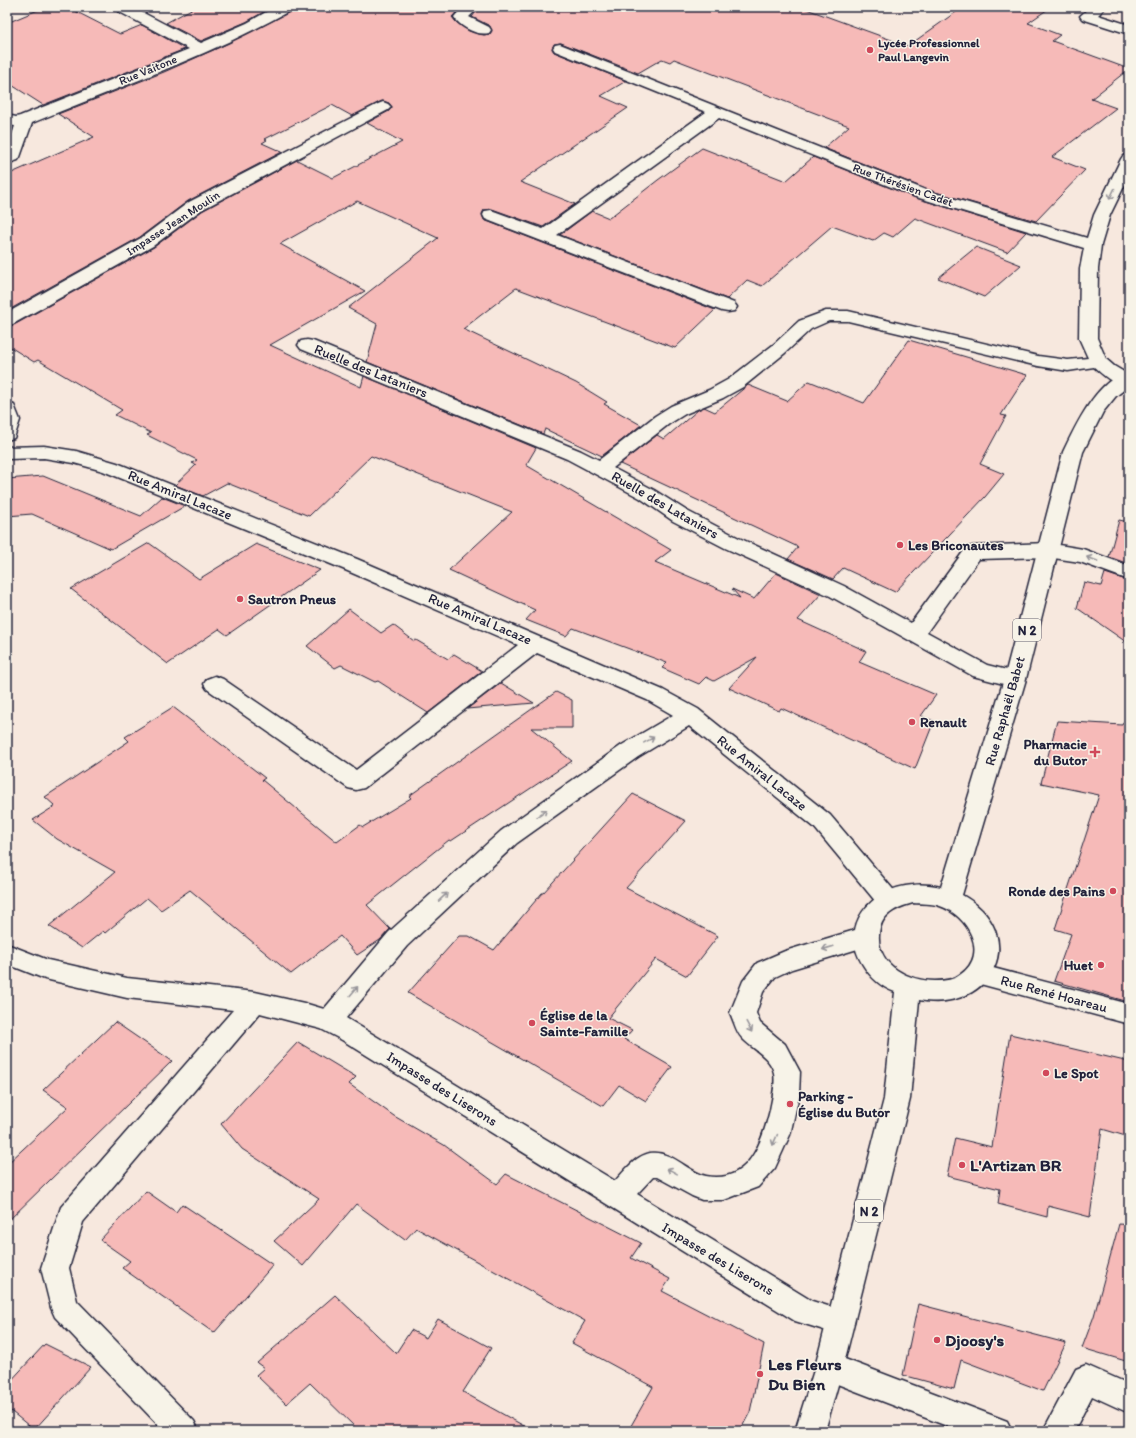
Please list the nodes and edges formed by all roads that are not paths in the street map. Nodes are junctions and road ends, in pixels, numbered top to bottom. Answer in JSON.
{"nodes":[{"id":1,"x":121,"y":7,"type":"edge"},
{"id":2,"x":286,"y":7,"type":"edge"},
{"id":3,"x":472,"y":7,"type":"edge"},
{"id":4,"x":1099,"y":7,"type":"edge"},
{"id":5,"x":484,"y":30,"type":"dead end"},
{"id":6,"x":1129,"y":30,"type":"edge"},
{"id":7,"x":560,"y":48,"type":"dead end"},
{"id":8,"x":201,"y":49,"type":"junction"},
{"id":9,"x":383,"y":107,"type":"dead end"},
{"id":10,"x":717,"y":112,"type":"junction"},
{"id":11,"x":7,"y":120,"type":"edge"},
{"id":12,"x":25,"y":120,"type":"junction"},
{"id":13,"x":12,"y":157,"type":"dead end"},
{"id":14,"x":1129,"y":158,"type":"edge"},
{"id":15,"x":491,"y":215,"type":"dead end"},
{"id":16,"x":544,"y":236,"type":"junction"},
{"id":17,"x":1093,"y":245,"type":"junction"},
{"id":18,"x":728,"y":307,"type":"dead end"},
{"id":19,"x":7,"y":320,"type":"edge"},
{"id":20,"x":307,"y":345,"type":"dead end"},
{"id":21,"x":1098,"y":361,"type":"junction"},
{"id":22,"x":1125,"y":383,"type":"edge"},
{"id":23,"x":7,"y":409,"type":"edge"},
{"id":24,"x":7,"y":434,"type":"edge"},
{"id":25,"x":7,"y":453,"type":"edge"},
{"id":26,"x":600,"y":469,"type":"junction"},
{"id":27,"x":1047,"y":550,"type":"junction"},
{"id":28,"x":1129,"y":573,"type":"edge"},
{"id":29,"x":914,"y":634,"type":"junction"},
{"id":30,"x":536,"y":643,"type":"junction"},
{"id":31,"x":1015,"y":679,"type":"junction"},
{"id":32,"x":215,"y":684,"type":"dead end"},
{"id":33,"x":690,"y":716,"type":"junction"},
{"id":34,"x":949,"y":899,"type":"junction"},
{"id":35,"x":889,"y":901,"type":"junction"},
{"id":36,"x":865,"y":938,"type":"junction"},
{"id":37,"x":7,"y":954,"type":"edge"},
{"id":38,"x":978,"y":974,"type":"junction"},
{"id":39,"x":908,"y":988,"type":"junction"},
{"id":40,"x":255,"y":1002,"type":"junction"},
{"id":41,"x":1129,"y":1014,"type":"edge"},
{"id":42,"x":329,"y":1021,"type":"junction"},
{"id":43,"x":617,"y":1197,"type":"junction"},
{"id":44,"x":840,"y":1322,"type":"junction"},
{"id":45,"x":829,"y":1367,"type":"junction"},
{"id":46,"x":1129,"y":1399,"type":"edge"},
{"id":47,"x":184,"y":1431,"type":"edge"},
{"id":48,"x":810,"y":1431,"type":"edge"},
{"id":49,"x":997,"y":1431,"type":"edge"},
{"id":50,"x":1058,"y":1431,"type":"edge"}],
"edges":[{"from":1,"to":8,"type":"street"},
{"from":2,"to":8,"type":"street","name":"Rue Vaitone"},
{"from":3,"to":5,"type":"street"},
{"from":4,"to":6,"type":"street"},
{"from":7,"to":10,"type":"street","name":"Rue Thérésien Cadet"},
{"from":8,"to":12,"type":"street","name":"Rue Vaitone"},
{"from":9,"to":19,"type":"street","name":"Impasse Jean Moulin"},
{"from":10,"to":16,"type":"street"},
{"from":10,"to":17,"type":"street","name":"Rue Thérésien Cadet"},
{"from":11,"to":12,"type":"street","name":"Rue Vaitone"},
{"from":12,"to":13,"type":"street"},
{"from":14,"to":17,"type":"street","one_way":true},
{"from":15,"to":16,"type":"street"},
{"from":16,"to":18,"type":"street"},
{"from":17,"to":21,"type":"street"},
{"from":20,"to":26,"type":"street","name":"Ruelle des Lataniers"},
{"from":21,"to":22,"type":"street"},
{"from":21,"to":26,"type":"street"},
{"from":22,"to":27,"type":"street","name":"Rue Raphaël Babet","number":"N 2"},
{"from":23,"to":24,"type":"street"},
{"from":25,"to":30,"type":"street","name":"Rue Amiral Lacaze"},
{"from":26,"to":29,"type":"street","name":"Ruelle des Lataniers"},
{"from":28,"to":27,"type":"street","one_way":true},
{"from":27,"to":29,"type":"street"},
{"from":27,"to":31,"type":"street","name":"Rue Raphaël Babet","number":"N 2"},
{"from":29,"to":31,"type":"street","name":"Ruelle des Lataniers"},
{"from":30,"to":32,"type":"street"},
{"from":30,"to":33,"type":"street","name":"Rue Amiral Lacaze"},
{"from":31,"to":34,"type":"street","name":"Rue Raphaël Babet","number":"N 2"},
{"from":33,"to":35,"type":"street","name":"Rue Amiral Lacaze"},
{"from":42,"to":33,"type":"street","one_way":true},
{"from":34,"to":35,"type":"street"},
{"from":34,"to":38,"type":"street"},
{"from":35,"to":36,"type":"street"},
{"from":36,"to":39,"type":"street"},
{"from":36,"to":43,"type":"street","one_way":true},
{"from":37,"to":40,"type":"street","name":"Impasse des Liserons"},
{"from":38,"to":39,"type":"street"},
{"from":38,"to":41,"type":"street","name":"Rue René Hoareau"},
{"from":39,"to":44,"type":"street","number":"N 2"},
{"from":40,"to":42,"type":"street","name":"Impasse des Liserons"},
{"from":40,"to":47,"type":"street"},
{"from":42,"to":43,"type":"street","name":"Impasse des Liserons"},
{"from":43,"to":44,"type":"street","name":"Impasse des Liserons"},
{"from":44,"to":45,"type":"street","number":"N 2"},
{"from":45,"to":48,"type":"street","number":"N 2"},
{"from":45,"to":49,"type":"street"},
{"from":46,"to":50,"type":"street"}]}
